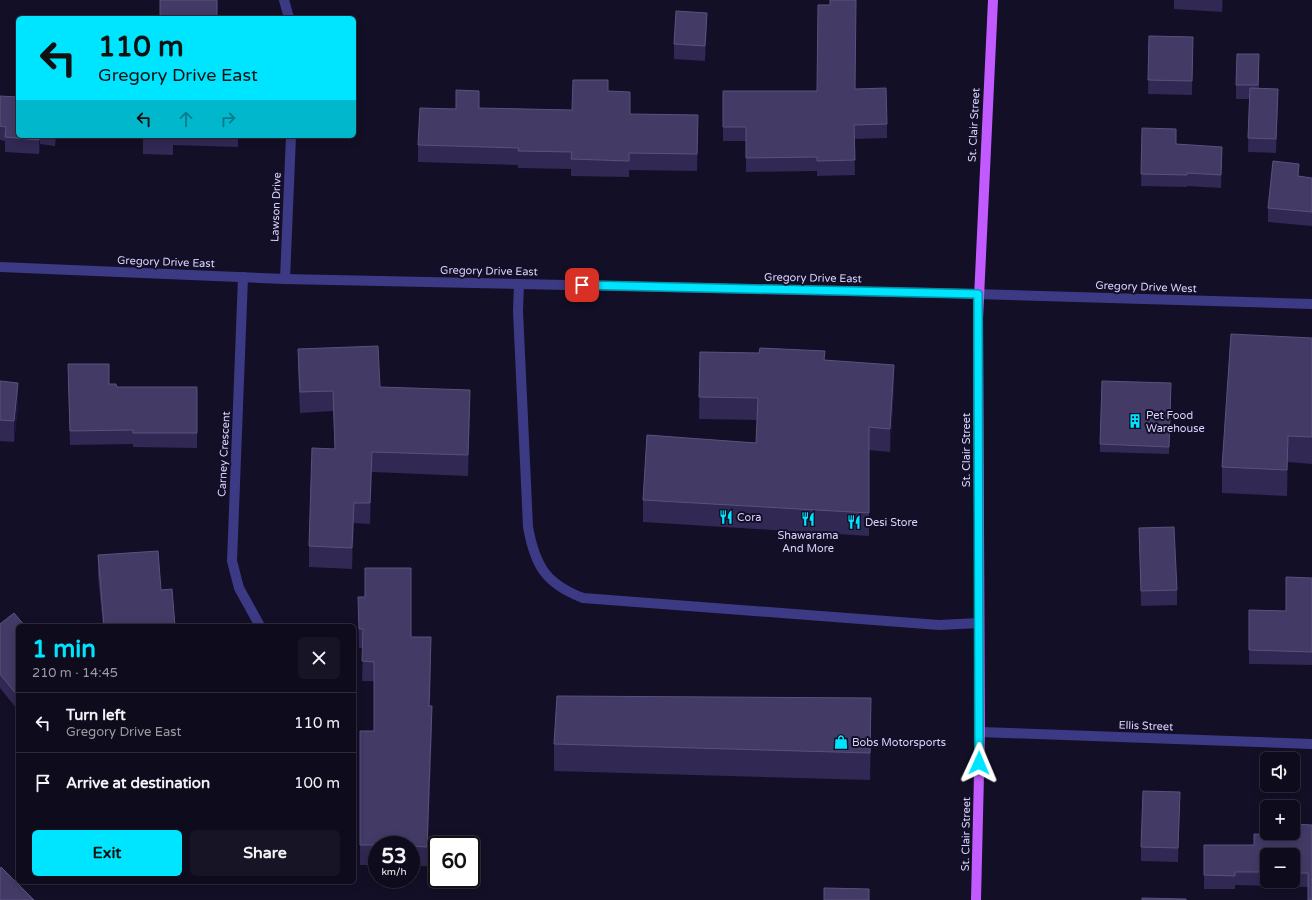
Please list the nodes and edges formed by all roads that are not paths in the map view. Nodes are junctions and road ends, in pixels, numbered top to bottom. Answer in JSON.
{"nodes":[{"id":1,"x":284,"y":0,"type":"edge"},
{"id":2,"x":992,"y":0,"type":"edge"},
{"id":3,"x":288,"y":16,"type":"edge"},
{"id":4,"x":291,"y":138,"type":"edge"},
{"id":5,"x":0,"y":267,"type":"edge"},
{"id":6,"x":243,"y":277,"type":"junction"},
{"id":7,"x":285,"y":279,"type":"junction"},
{"id":8,"x":519,"y":284,"type":"junction"},
{"id":9,"x":978,"y":294,"type":"junction"},
{"id":10,"x":1312,"y":304,"type":"edge"},
{"id":11,"x":979,"y":623,"type":"junction"},
{"id":12,"x":259,"y":624,"type":"edge"},
{"id":13,"x":980,"y":732,"type":"junction"},
{"id":14,"x":1312,"y":744,"type":"edge"},
{"id":15,"x":976,"y":900,"type":"edge"}],
"edges":[{"from":1,"to":3,"type":"street"},
{"from":2,"to":9,"type":"main road","name":"St. Clair Street"},
{"from":4,"to":7,"type":"street","name":"Lawson Drive"},
{"from":5,"to":6,"type":"street","name":"Gregory Drive East"},
{"from":6,"to":7,"type":"street","name":"Gregory Drive East"},
{"from":6,"to":12,"type":"street","name":"Carney Crescent"},
{"from":7,"to":8,"type":"street","name":"Gregory Drive East"},
{"from":8,"to":9,"type":"street","name":"Gregory Drive East"},
{"from":8,"to":11,"type":"street"},
{"from":9,"to":10,"type":"street","name":"Gregory Drive West"},
{"from":9,"to":11,"type":"main road","name":"St. Clair Street"},
{"from":11,"to":13,"type":"main road","name":"St. Clair Street"},
{"from":13,"to":14,"type":"street","name":"Ellis Street"},
{"from":13,"to":15,"type":"main road","name":"St. Clair Street"}]}
